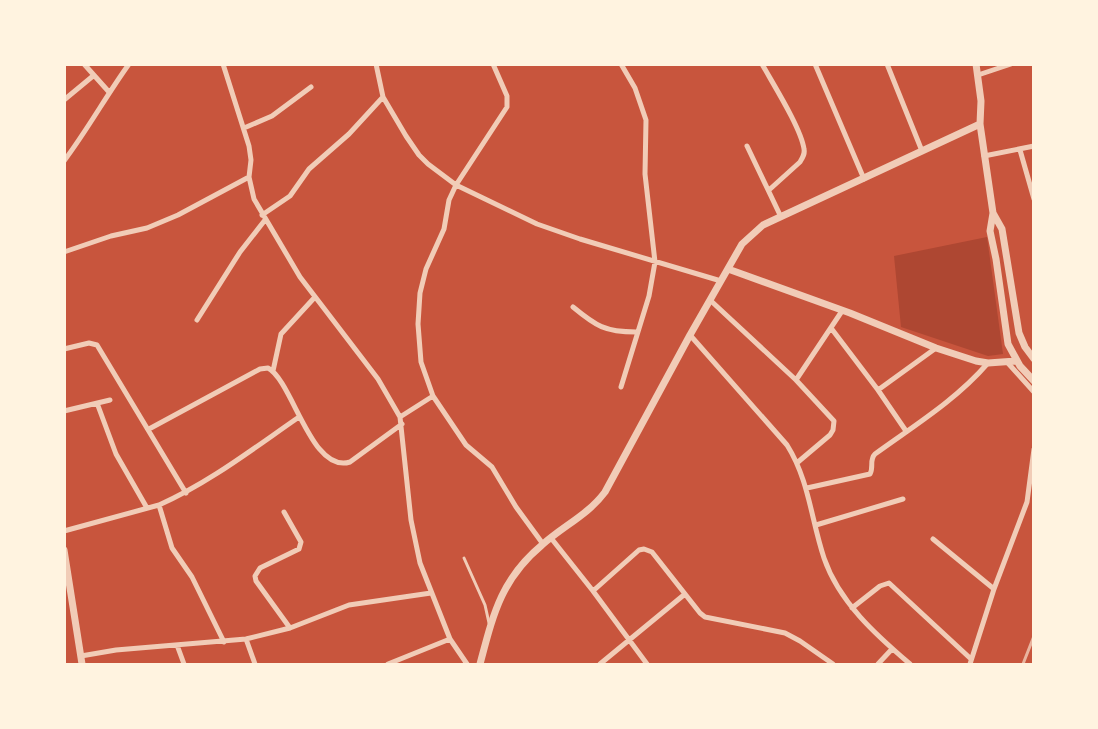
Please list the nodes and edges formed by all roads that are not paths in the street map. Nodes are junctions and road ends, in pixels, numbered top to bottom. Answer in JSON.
{"nodes":[{"id":1,"x":84,"y":64,"type":"edge"},
{"id":2,"x":129,"y":64,"type":"edge"},
{"id":3,"x":231,"y":64,"type":"edge"},
{"id":4,"x":376,"y":64,"type":"edge"},
{"id":5,"x":493,"y":64,"type":"edge"},
{"id":6,"x":621,"y":64,"type":"edge"},
{"id":7,"x":762,"y":64,"type":"edge"},
{"id":8,"x":815,"y":64,"type":"edge"},
{"id":9,"x":888,"y":64,"type":"edge"},
{"id":10,"x":976,"y":64,"type":"edge"},
{"id":11,"x":1011,"y":64,"type":"edge"},
{"id":12,"x":224,"y":67,"type":"edge"},
{"id":13,"x":978,"y":75,"type":"junction"},
{"id":14,"x":93,"y":76,"type":"junction"},
{"id":15,"x":311,"y":87,"type":"dead end"},
{"id":16,"x":109,"y":92,"type":"junction"},
{"id":17,"x":383,"y":97,"type":"junction"},
{"id":18,"x":64,"y":100,"type":"edge"},
{"id":19,"x":980,"y":124,"type":"junction"},
{"id":20,"x":244,"y":128,"type":"junction"},
{"id":21,"x":747,"y":146,"type":"dead end"},
{"id":22,"x":1034,"y":146,"type":"edge"},
{"id":23,"x":1020,"y":150,"type":"junction"},
{"id":24,"x":922,"y":151,"type":"junction"},
{"id":25,"x":984,"y":156,"type":"junction"},
{"id":26,"x":64,"y":161,"type":"edge"},
{"id":27,"x":249,"y":177,"type":"junction"},
{"id":28,"x":864,"y":179,"type":"junction"},
{"id":29,"x":456,"y":185,"type":"junction"},
{"id":30,"x":769,"y":190,"type":"junction"},
{"id":31,"x":1034,"y":199,"type":"edge"},
{"id":32,"x":993,"y":213,"type":"junction"},
{"id":33,"x":264,"y":217,"type":"junction"},
{"id":34,"x":781,"y":217,"type":"junction"},
{"id":35,"x":64,"y":252,"type":"edge"},
{"id":36,"x":655,"y":262,"type":"junction"},
{"id":37,"x":728,"y":269,"type":"junction"},
{"id":38,"x":721,"y":281,"type":"junction"},
{"id":39,"x":315,"y":297,"type":"junction"},
{"id":40,"x":710,"y":300,"type":"junction"},
{"id":41,"x":573,"y":307,"type":"dead end"},
{"id":42,"x":842,"y":311,"type":"junction"},
{"id":43,"x":197,"y":320,"type":"dead end"},
{"id":44,"x":831,"y":328,"type":"junction"},
{"id":45,"x":636,"y":332,"type":"junction"},
{"id":46,"x":690,"y":335,"type":"junction"},
{"id":47,"x":936,"y":348,"type":"junction"},
{"id":48,"x":64,"y":349,"type":"edge"},
{"id":49,"x":1034,"y":359,"type":"edge"},
{"id":50,"x":1017,"y":361,"type":"junction"},
{"id":51,"x":1006,"y":362,"type":"junction"},
{"id":52,"x":988,"y":363,"type":"junction"},
{"id":53,"x":273,"y":371,"type":"junction"},
{"id":54,"x":796,"y":380,"type":"junction"},
{"id":55,"x":1034,"y":381,"type":"edge"},
{"id":56,"x":621,"y":387,"type":"dead end"},
{"id":57,"x":878,"y":390,"type":"junction"},
{"id":58,"x":1034,"y":392,"type":"edge"},
{"id":59,"x":433,"y":396,"type":"junction"},
{"id":60,"x":110,"y":400,"type":"dead end"},
{"id":61,"x":97,"y":403,"type":"junction"},
{"id":62,"x":64,"y":411,"type":"edge"},
{"id":63,"x":299,"y":417,"type":"junction"},
{"id":64,"x":401,"y":420,"type":"junction"},
{"id":65,"x":149,"y":429,"type":"junction"},
{"id":66,"x":906,"y":431,"type":"junction"},
{"id":67,"x":1034,"y":449,"type":"edge"},
{"id":68,"x":798,"y":462,"type":"junction"},
{"id":69,"x":807,"y":488,"type":"junction"},
{"id":70,"x":186,"y":493,"type":"junction"},
{"id":71,"x":903,"y":498,"type":"dead end"},
{"id":72,"x":159,"y":505,"type":"junction"},
{"id":73,"x":147,"y":508,"type":"junction"},
{"id":74,"x":284,"y":512,"type":"dead end"},
{"id":75,"x":816,"y":525,"type":"junction"},
{"id":76,"x":64,"y":531,"type":"edge"},
{"id":77,"x":551,"y":538,"type":"junction"},
{"id":78,"x":933,"y":539,"type":"dead end"},
{"id":79,"x":543,"y":544,"type":"junction"},
{"id":80,"x":64,"y":550,"type":"edge"},
{"id":81,"x":464,"y":558,"type":"dead end"},
{"id":82,"x":66,"y":574,"type":"edge"},
{"id":83,"x":994,"y":589,"type":"junction"},
{"id":84,"x":593,"y":591,"type":"junction"},
{"id":85,"x":431,"y":593,"type":"junction"},
{"id":86,"x":685,"y":594,"type":"junction"},
{"id":87,"x":852,"y":608,"type":"junction"},
{"id":88,"x":290,"y":628,"type":"junction"},
{"id":89,"x":490,"y":628,"type":"junction"},
{"id":90,"x":246,"y":639,"type":"junction"},
{"id":91,"x":450,"y":639,"type":"junction"},
{"id":92,"x":630,"y":641,"type":"junction"},
{"id":93,"x":224,"y":642,"type":"junction"},
{"id":94,"x":177,"y":645,"type":"junction"},
{"id":95,"x":892,"y":649,"type":"junction"},
{"id":96,"x":81,"y":662,"type":"edge"},
{"id":97,"x":971,"y":662,"type":"edge"},
{"id":98,"x":184,"y":664,"type":"edge"},
{"id":99,"x":255,"y":664,"type":"edge"},
{"id":100,"x":388,"y":664,"type":"edge"},
{"id":101,"x":467,"y":664,"type":"edge"},
{"id":102,"x":480,"y":664,"type":"edge"},
{"id":103,"x":600,"y":664,"type":"edge"},
{"id":104,"x":647,"y":664,"type":"edge"},
{"id":105,"x":833,"y":664,"type":"edge"},
{"id":106,"x":878,"y":664,"type":"edge"},
{"id":107,"x":910,"y":664,"type":"edge"}],
"edges":[{"from":1,"to":14,"type":"street"},
{"from":2,"to":16,"type":"street"},
{"from":3,"to":12,"type":"street"},
{"from":4,"to":17,"type":"street"},
{"from":5,"to":29,"type":"street"},
{"from":6,"to":36,"type":"street"},
{"from":7,"to":30,"type":"street"},
{"from":8,"to":28,"type":"street"},
{"from":9,"to":24,"type":"street"},
{"from":10,"to":13,"type":"street"},
{"from":11,"to":13,"type":"street"},
{"from":12,"to":20,"type":"street"},
{"from":13,"to":19,"type":"street"},
{"from":14,"to":16,"type":"street"},
{"from":14,"to":18,"type":"street"},
{"from":15,"to":20,"type":"street"},
{"from":16,"to":26,"type":"street"},
{"from":17,"to":29,"type":"street"},
{"from":17,"to":33,"type":"street"},
{"from":19,"to":24,"type":"street"},
{"from":19,"to":25,"type":"street"},
{"from":20,"to":27,"type":"street"},
{"from":21,"to":30,"type":"street"},
{"from":22,"to":23,"type":"street"},
{"from":23,"to":25,"type":"street"},
{"from":23,"to":31,"type":"street"},
{"from":24,"to":28,"type":"street"},
{"from":25,"to":32,"type":"street"},
{"from":27,"to":33,"type":"street"},
{"from":27,"to":35,"type":"street"},
{"from":28,"to":34,"type":"street"},
{"from":29,"to":36,"type":"street"},
{"from":29,"to":59,"type":"street"},
{"from":30,"to":34,"type":"street"},
{"from":32,"to":49,"type":"street"},
{"from":32,"to":50,"type":"street"},
{"from":33,"to":39,"type":"street"},
{"from":33,"to":43,"type":"street"},
{"from":34,"to":37,"type":"street"},
{"from":36,"to":38,"type":"street"},
{"from":36,"to":45,"type":"street"},
{"from":37,"to":38,"type":"street"},
{"from":37,"to":42,"type":"street"},
{"from":38,"to":40,"type":"street"},
{"from":39,"to":53,"type":"street"},
{"from":39,"to":64,"type":"street"},
{"from":40,"to":46,"type":"street"},
{"from":40,"to":54,"type":"street"},
{"from":41,"to":45,"type":"street"},
{"from":42,"to":44,"type":"street"},
{"from":42,"to":47,"type":"street"},
{"from":44,"to":54,"type":"street"},
{"from":44,"to":57,"type":"street"},
{"from":45,"to":56,"type":"street"},
{"from":46,"to":68,"type":"street"},
{"from":46,"to":77,"type":"street"},
{"from":47,"to":52,"type":"street"},
{"from":47,"to":57,"type":"street"},
{"from":48,"to":65,"type":"street"},
{"from":50,"to":51,"type":"street"},
{"from":50,"to":55,"type":"street"},
{"from":51,"to":52,"type":"street"},
{"from":51,"to":58,"type":"street"},
{"from":52,"to":66,"type":"street"},
{"from":53,"to":63,"type":"street"},
{"from":53,"to":65,"type":"street"},
{"from":54,"to":68,"type":"street"},
{"from":57,"to":66,"type":"street"},
{"from":59,"to":64,"type":"street"},
{"from":59,"to":79,"type":"street"},
{"from":60,"to":61,"type":"street"},
{"from":61,"to":62,"type":"street"},
{"from":61,"to":73,"type":"street"},
{"from":63,"to":64,"type":"street"},
{"from":63,"to":70,"type":"street"},
{"from":64,"to":85,"type":"street"},
{"from":65,"to":70,"type":"street"},
{"from":66,"to":69,"type":"street"},
{"from":67,"to":83,"type":"street"},
{"from":68,"to":69,"type":"street"},
{"from":69,"to":75,"type":"street"},
{"from":70,"to":72,"type":"street"},
{"from":71,"to":75,"type":"street"},
{"from":72,"to":73,"type":"street"},
{"from":72,"to":93,"type":"street"},
{"from":73,"to":76,"type":"street"},
{"from":74,"to":88,"type":"street"},
{"from":75,"to":87,"type":"street"},
{"from":77,"to":79,"type":"street"},
{"from":77,"to":84,"type":"street"},
{"from":78,"to":83,"type":"street"},
{"from":79,"to":89,"type":"street"},
{"from":80,"to":82,"type":"street"},
{"from":81,"to":89,"type":"lane"},
{"from":82,"to":96,"type":"street"},
{"from":83,"to":97,"type":"street"},
{"from":84,"to":86,"type":"street"},
{"from":84,"to":92,"type":"street"},
{"from":85,"to":88,"type":"street"},
{"from":85,"to":91,"type":"street"},
{"from":86,"to":92,"type":"street"},
{"from":86,"to":105,"type":"street"},
{"from":87,"to":95,"type":"street"},
{"from":87,"to":97,"type":"street"},
{"from":88,"to":90,"type":"street"},
{"from":89,"to":102,"type":"street"},
{"from":90,"to":93,"type":"street"},
{"from":90,"to":99,"type":"street"},
{"from":91,"to":100,"type":"street"},
{"from":91,"to":101,"type":"street"},
{"from":92,"to":103,"type":"street"},
{"from":92,"to":104,"type":"street"},
{"from":93,"to":94,"type":"street"},
{"from":94,"to":96,"type":"street"},
{"from":94,"to":98,"type":"street"},
{"from":95,"to":106,"type":"street"},
{"from":95,"to":107,"type":"street"}]}
